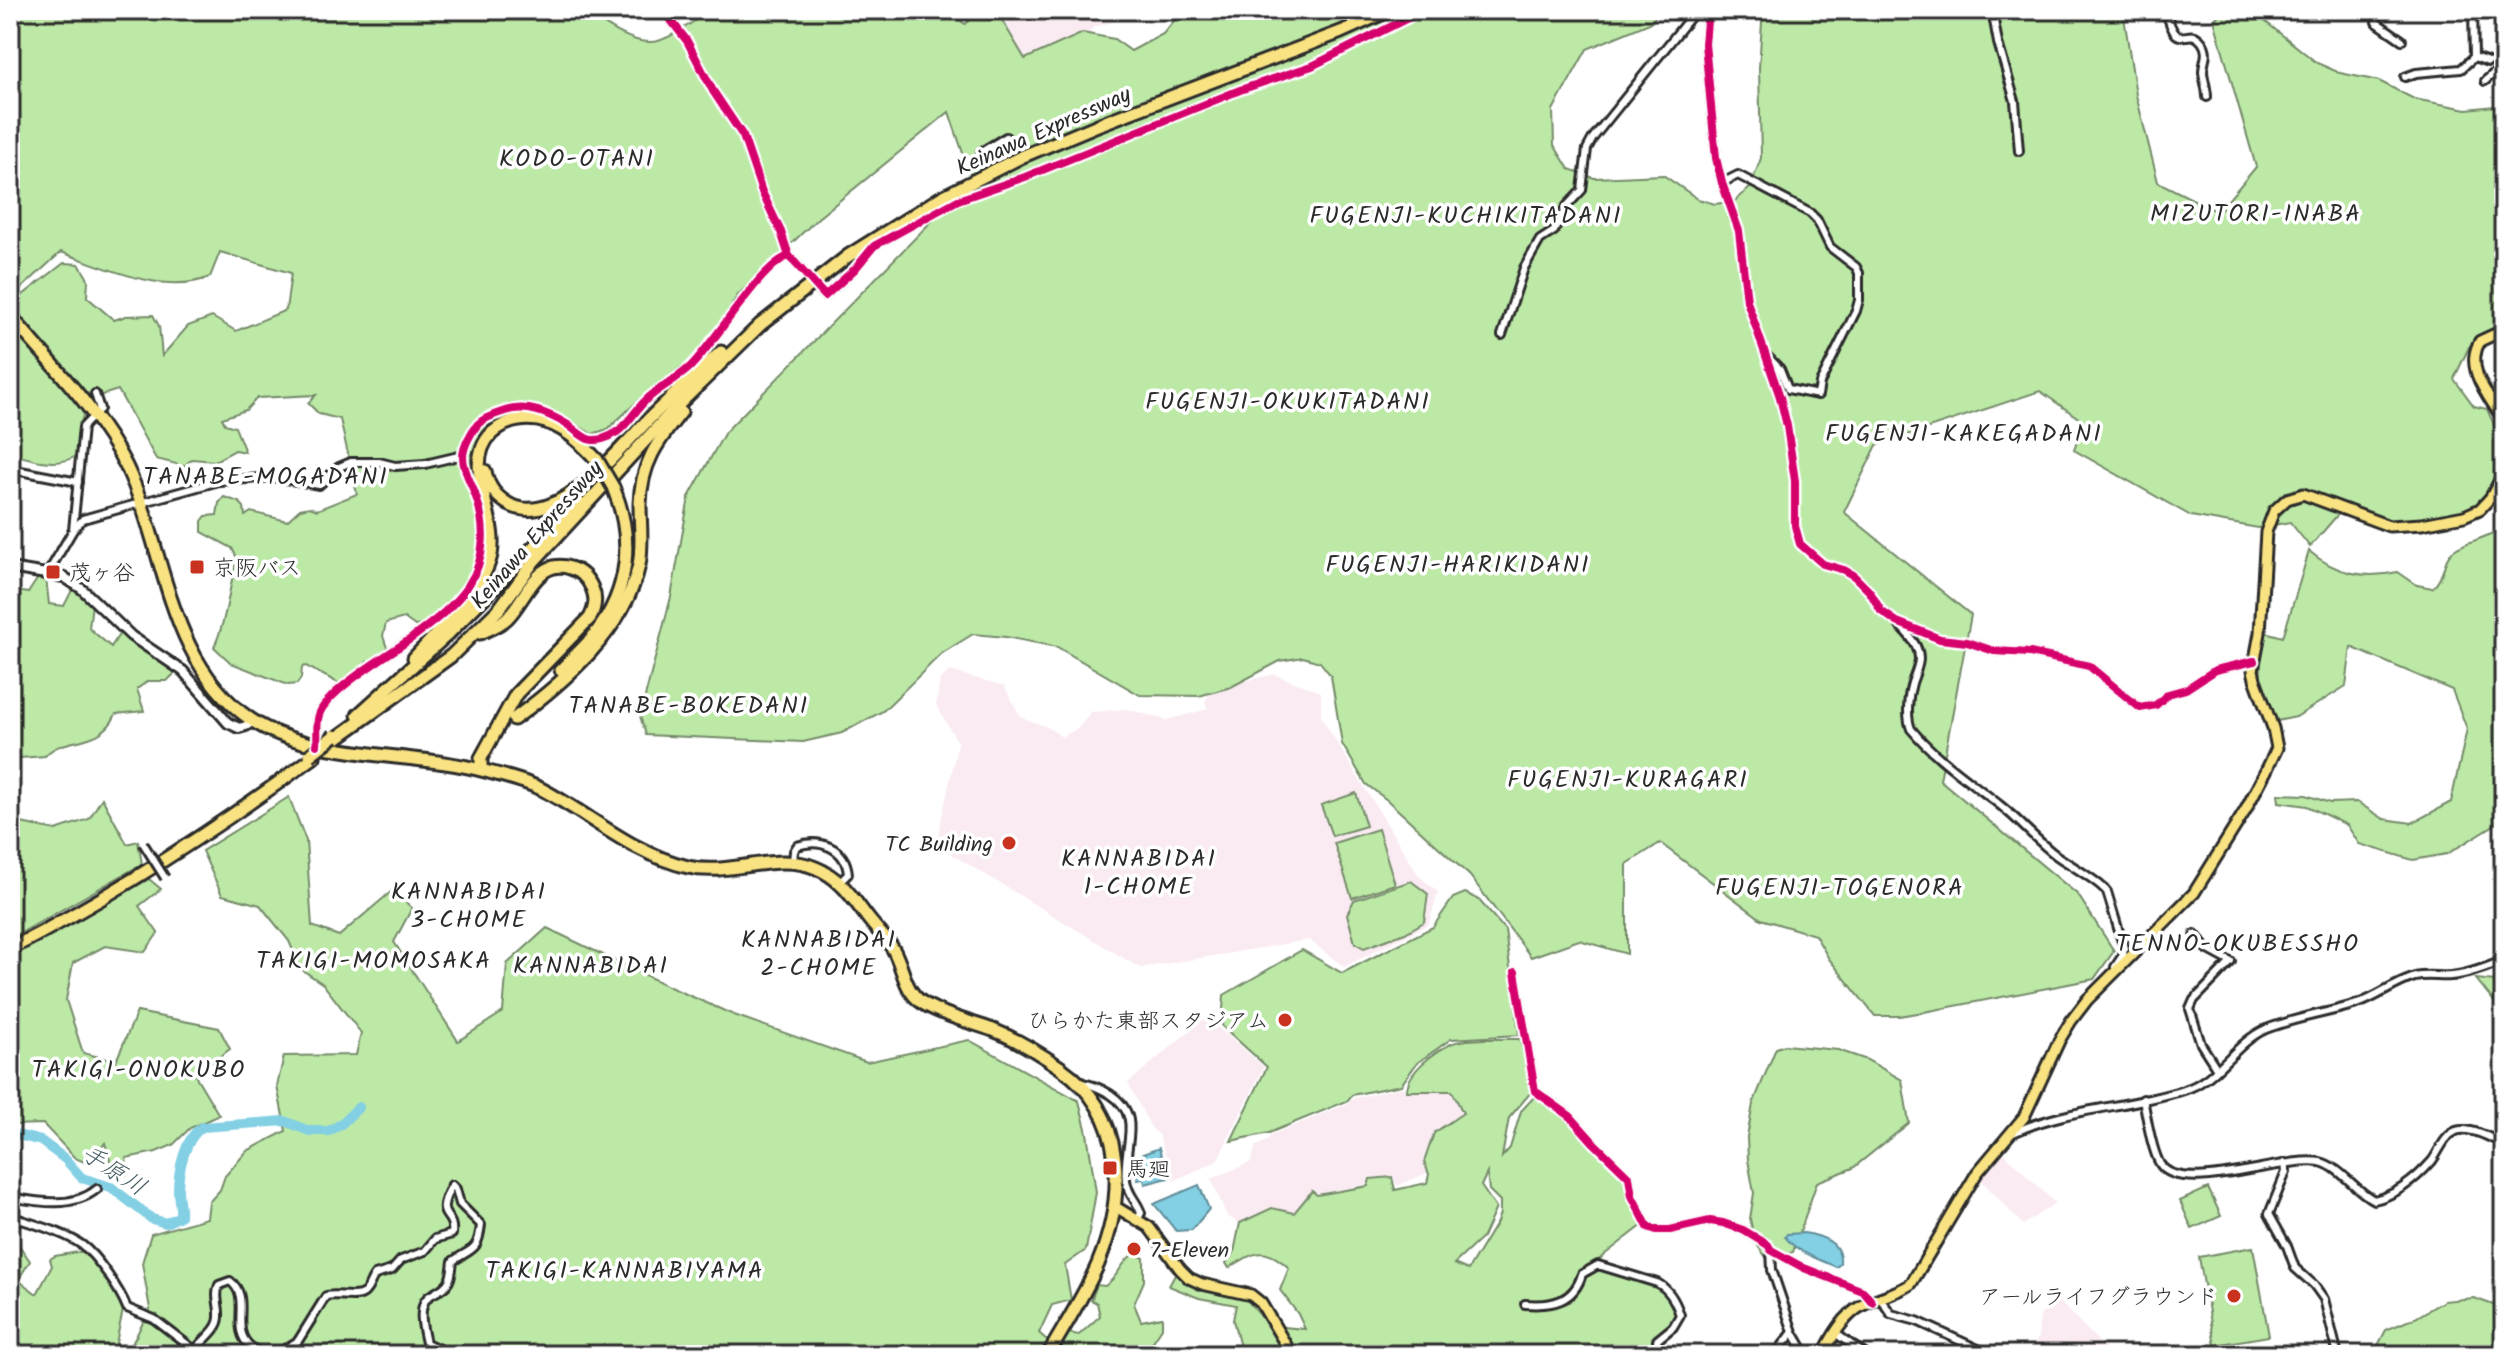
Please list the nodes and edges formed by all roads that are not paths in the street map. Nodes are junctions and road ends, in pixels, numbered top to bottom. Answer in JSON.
{"nodes":[{"id":1,"x":663,"y":10,"type":"edge"},
{"id":2,"x":1382,"y":10,"type":"edge"},
{"id":3,"x":1390,"y":10,"type":"edge"},
{"id":4,"x":1424,"y":10,"type":"edge"},
{"id":5,"x":1696,"y":10,"type":"edge"},
{"id":6,"x":1708,"y":10,"type":"edge"},
{"id":7,"x":1992,"y":10,"type":"edge"},
{"id":8,"x":2166,"y":10,"type":"edge"},
{"id":9,"x":2378,"y":10,"type":"edge"},
{"id":10,"x":2473,"y":10,"type":"edge"},
{"id":11,"x":2402,"y":40,"type":"dead end"},
{"id":12,"x":2474,"y":57,"type":"junction"},
{"id":13,"x":2488,"y":62,"type":"dead end"},
{"id":14,"x":2504,"y":73,"type":"edge"},
{"id":15,"x":2405,"y":77,"type":"dead end"},
{"id":16,"x":2485,"y":81,"type":"dead end"},
{"id":17,"x":2207,"y":97,"type":"dead end"},
{"id":18,"x":1009,"y":142,"type":"dead end"},
{"id":19,"x":2019,"y":151,"type":"dead end"},
{"id":20,"x":981,"y":152,"type":"dead end"},
{"id":21,"x":1722,"y":183,"type":"junction"},
{"id":22,"x":789,"y":256,"type":"junction"},
{"id":23,"x":803,"y":271,"type":"dead end"},
{"id":24,"x":818,"y":289,"type":"dead end"},
{"id":25,"x":10,"y":315,"type":"edge"},
{"id":26,"x":2504,"y":330,"type":"edge"},
{"id":27,"x":1502,"y":335,"type":"dead end"},
{"id":28,"x":727,"y":351,"type":"junction"},
{"id":29,"x":1766,"y":355,"type":"junction"},
{"id":30,"x":95,"y":394,"type":"dead end"},
{"id":31,"x":95,"y":416,"type":"junction"},
{"id":32,"x":2504,"y":421,"type":"edge"},
{"id":33,"x":463,"y":455,"type":"junction"},
{"id":34,"x":595,"y":463,"type":"junction"},
{"id":35,"x":10,"y":469,"type":"edge"},
{"id":36,"x":2504,"y":473,"type":"edge"},
{"id":37,"x":78,"y":482,"type":"junction"},
{"id":38,"x":141,"y":503,"type":"junction"},
{"id":39,"x":73,"y":530,"type":"junction"},
{"id":40,"x":10,"y":568,"type":"edge"},
{"id":41,"x":48,"y":573,"type":"junction"},
{"id":42,"x":1897,"y":622,"type":"junction"},
{"id":43,"x":468,"y":639,"type":"junction"},
{"id":44,"x":2254,"y":661,"type":"junction"},
{"id":45,"x":509,"y":718,"type":"junction"},
{"id":46,"x":253,"y":721,"type":"junction"},
{"id":47,"x":347,"y":724,"type":"junction"},
{"id":48,"x":336,"y":737,"type":"junction"},
{"id":49,"x":314,"y":752,"type":"junction"},
{"id":50,"x":481,"y":769,"type":"junction"},
{"id":51,"x":143,"y":843,"type":"dead end"},
{"id":52,"x":793,"y":862,"type":"junction"},
{"id":53,"x":167,"y":880,"type":"dead end"},
{"id":54,"x":840,"y":882,"type":"junction"},
{"id":55,"x":2195,"y":934,"type":"dead end"},
{"id":56,"x":10,"y":947,"type":"edge"},
{"id":57,"x":2504,"y":961,"type":"edge"},
{"id":58,"x":2116,"y":971,"type":"junction"},
{"id":59,"x":1515,"y":972,"type":"dead end"},
{"id":60,"x":2217,"y":1069,"type":"junction"},
{"id":61,"x":1081,"y":1083,"type":"junction"},
{"id":62,"x":2143,"y":1099,"type":"junction"},
{"id":63,"x":2013,"y":1133,"type":"junction"},
{"id":64,"x":2504,"y":1145,"type":"edge"},
{"id":65,"x":2285,"y":1163,"type":"junction"},
{"id":66,"x":97,"y":1189,"type":"dead end"},
{"id":67,"x":10,"y":1197,"type":"edge"},
{"id":68,"x":1114,"y":1206,"type":"junction"},
{"id":69,"x":10,"y":1216,"type":"edge"},
{"id":70,"x":1138,"y":1219,"type":"junction"},
{"id":71,"x":1771,"y":1250,"type":"junction"},
{"id":72,"x":1876,"y":1300,"type":"junction"},
{"id":73,"x":1525,"y":1304,"type":"dead end"},
{"id":74,"x":1793,"y":1332,"type":"junction"},
{"id":75,"x":1835,"y":1333,"type":"junction"},
{"id":76,"x":272,"y":1355,"type":"edge"},
{"id":77,"x":452,"y":1355,"type":"edge"},
{"id":78,"x":1048,"y":1355,"type":"edge"},
{"id":79,"x":1292,"y":1355,"type":"edge"},
{"id":80,"x":1659,"y":1355,"type":"edge"},
{"id":81,"x":1775,"y":1355,"type":"edge"},
{"id":82,"x":1812,"y":1355,"type":"edge"},
{"id":83,"x":1823,"y":1355,"type":"edge"},
{"id":84,"x":1866,"y":1355,"type":"edge"},
{"id":85,"x":1991,"y":1355,"type":"edge"},
{"id":86,"x":2338,"y":1355,"type":"edge"}],
"edges":[{"from":1,"to":22,"type":"street"},
{"from":2,"to":28,"type":"highway","name":"Keinawa Expressway"},
{"from":3,"to":28,"type":"highway","name":"Keinawa Expressway"},
{"from":4,"to":24,"type":"street"},
{"from":5,"to":27,"type":"street"},
{"from":6,"to":21,"type":"street"},
{"from":7,"to":19,"type":"street"},
{"from":8,"to":17,"type":"street"},
{"from":9,"to":11,"type":"street"},
{"from":10,"to":12,"type":"street"},
{"from":12,"to":13,"type":"street"},
{"from":12,"to":15,"type":"street"},
{"from":14,"to":16,"type":"street"},
{"from":18,"to":20,"type":"street"},
{"from":21,"to":29,"type":"street"},
{"from":21,"to":29,"type":"street"},
{"from":22,"to":23,"type":"street"},
{"from":22,"to":33,"type":"street"},
{"from":25,"to":31,"type":"highway"},
{"from":26,"to":32,"type":"main road"},
{"from":28,"to":34,"type":"highway"},
{"from":28,"to":43,"type":"highway","name":"Keinawa Expressway"},
{"from":28,"to":45,"type":"highway"},
{"from":28,"to":47,"type":"highway","name":"Keinawa Expressway"},
{"from":29,"to":42,"type":"street"},
{"from":30,"to":31,"type":"street"},
{"from":31,"to":37,"type":"street"},
{"from":31,"to":38,"type":"highway"},
{"from":33,"to":38,"type":"street"},
{"from":33,"to":49,"type":"street"},
{"from":34,"to":45,"type":"highway","bridge":true},
{"from":34,"to":47,"type":"highway"},
{"from":35,"to":37,"type":"street"},
{"from":36,"to":44,"type":"main road"},
{"from":37,"to":39,"type":"street"},
{"from":38,"to":39,"type":"street"},
{"from":38,"to":46,"type":"highway"},
{"from":39,"to":41,"type":"street"},
{"from":40,"to":41,"type":"street"},
{"from":41,"to":46,"type":"street"},
{"from":42,"to":44,"type":"street"},
{"from":42,"to":58,"type":"street"},
{"from":43,"to":45,"type":"highway"},
{"from":43,"to":48,"type":"highway","name":"Keinawa Expressway"},
{"from":44,"to":58,"type":"main road"},
{"from":45,"to":50,"type":"highway"},
{"from":46,"to":49,"type":"highway"},
{"from":47,"to":48,"type":"highway","name":"Keinawa Expressway"},
{"from":48,"to":49,"type":"highway","name":"Keinawa Expressway","bridge":true},
{"from":49,"to":50,"type":"highway"},
{"from":49,"to":56,"type":"highway","name":"Keinawa Expressway"},
{"from":50,"to":52,"type":"highway"},
{"from":51,"to":53,"type":"street","bridge":true},
{"from":52,"to":54,"type":"highway"},
{"from":52,"to":54,"type":"street"},
{"from":54,"to":61,"type":"highway"},
{"from":55,"to":60,"type":"street"},
{"from":57,"to":60,"type":"street"},
{"from":58,"to":63,"type":"main road"},
{"from":59,"to":71,"type":"street"},
{"from":60,"to":62,"type":"street"},
{"from":61,"to":68,"type":"highway"},
{"from":61,"to":70,"type":"street"},
{"from":62,"to":63,"type":"street"},
{"from":62,"to":65,"type":"street"},
{"from":63,"to":72,"type":"main road"},
{"from":64,"to":65,"type":"street"},
{"from":65,"to":86,"type":"street"},
{"from":66,"to":67,"type":"street"},
{"from":68,"to":70,"type":"main road"},
{"from":68,"to":78,"type":"highway"},
{"from":69,"to":76,"type":"street"},
{"from":70,"to":79,"type":"main road"},
{"from":71,"to":72,"type":"street"},
{"from":71,"to":74,"type":"street"},
{"from":72,"to":75,"type":"main road"},
{"from":72,"to":85,"type":"street"},
{"from":73,"to":80,"type":"street"},
{"from":74,"to":81,"type":"street"},
{"from":74,"to":82,"type":"street"},
{"from":75,"to":83,"type":"main road"},
{"from":75,"to":84,"type":"street"},
{"from":76,"to":77,"type":"street"}]}
